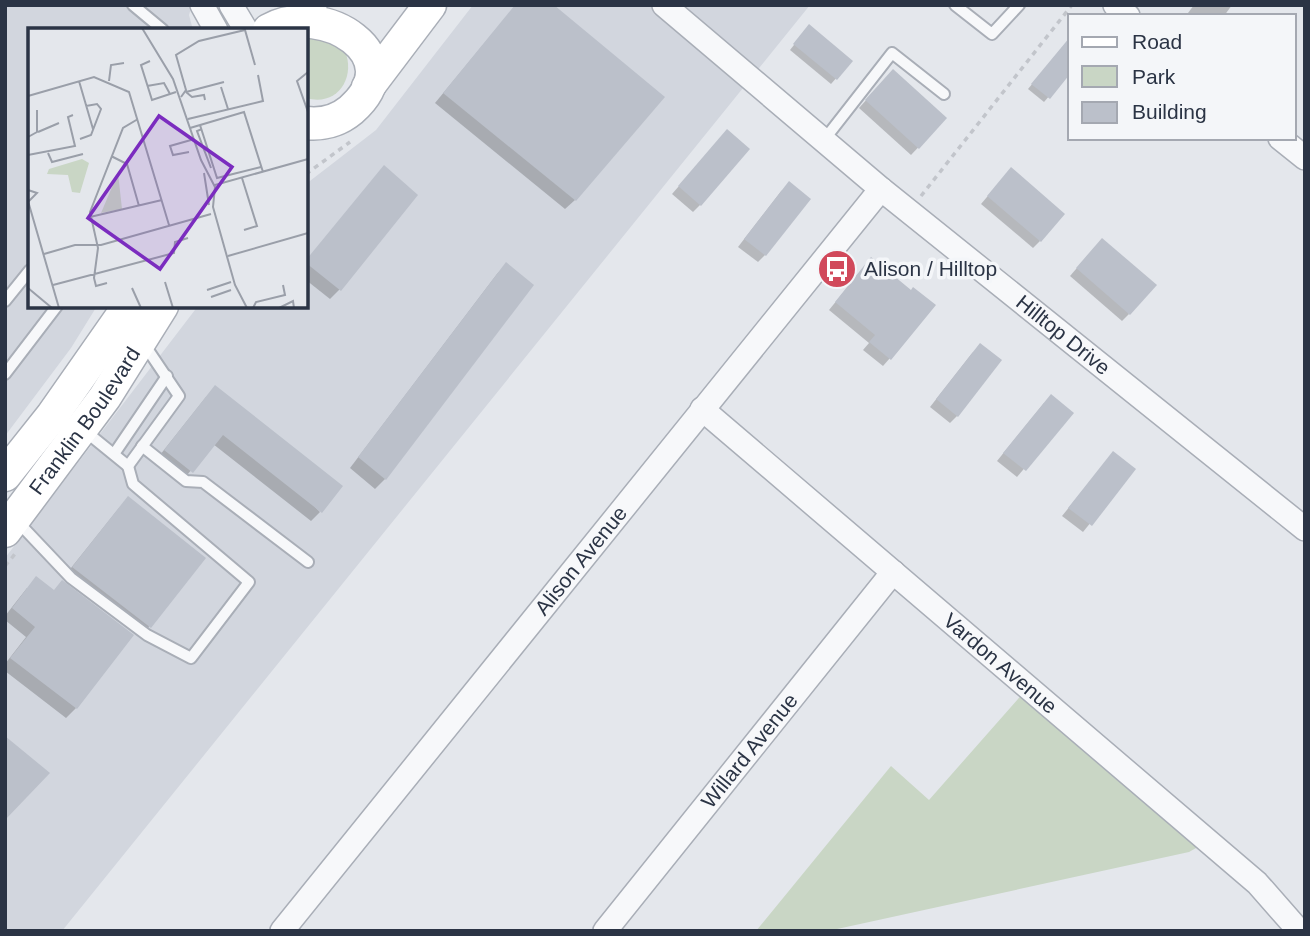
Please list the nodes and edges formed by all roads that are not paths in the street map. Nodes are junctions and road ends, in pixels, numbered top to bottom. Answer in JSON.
{"nodes":[{"id":1,"x":133,"y":5,"type":"edge"},
{"id":2,"x":202,"y":5,"type":"edge"},
{"id":3,"x":231,"y":5,"type":"edge"},
{"id":4,"x":430,"y":5,"type":"edge"},
{"id":5,"x":664,"y":5,"type":"edge"},
{"id":6,"x":955,"y":5,"type":"edge"},
{"id":7,"x":1019,"y":5,"type":"edge"},
{"id":8,"x":321,"y":6,"type":"edge"},
{"id":9,"x":161,"y":28,"type":"edge"},
{"id":10,"x":215,"y":28,"type":"edge"},
{"id":11,"x":245,"y":28,"type":"edge"},
{"id":12,"x":271,"y":28,"type":"edge"},
{"id":13,"x":369,"y":87,"type":"junction"},
{"id":14,"x":944,"y":94,"type":"dead end"},
{"id":15,"x":308,"y":124,"type":"edge"},
{"id":16,"x":824,"y":140,"type":"junction"},
{"id":17,"x":1282,"y":140,"type":"edge"},
{"id":18,"x":1305,"y":158,"type":"edge"},
{"id":19,"x":881,"y":189,"type":"junction"},
{"id":20,"x":28,"y":272,"type":"edge"},
{"id":21,"x":5,"y":301,"type":"edge"},
{"id":22,"x":55,"y":308,"type":"edge"},
{"id":23,"x":128,"y":308,"type":"edge"},
{"id":24,"x":161,"y":308,"type":"edge"},
{"id":25,"x":141,"y":341,"type":"junction"},
{"id":26,"x":5,"y":374,"type":"edge"},
{"id":27,"x":167,"y":376,"type":"junction"},
{"id":28,"x":702,"y":409,"type":"junction"},
{"id":29,"x":82,"y":430,"type":"junction"},
{"id":30,"x":142,"y":446,"type":"junction"},
{"id":31,"x":114,"y":454,"type":"junction"},
{"id":32,"x":128,"y":466,"type":"junction"},
{"id":33,"x":5,"y":475,"type":"edge"},
{"id":34,"x":10,"y":525,"type":"edge"},
{"id":35,"x":1305,"y":529,"type":"edge"},
{"id":36,"x":308,"y":562,"type":"dead end"},
{"id":37,"x":893,"y":572,"type":"junction"},
{"id":38,"x":1295,"y":924,"type":"edge"},
{"id":39,"x":282,"y":931,"type":"edge"},
{"id":40,"x":605,"y":931,"type":"edge"}],
"edges":[{"from":1,"to":9,"type":"lane"},
{"from":2,"to":10,"type":"street"},
{"from":3,"to":11,"type":"street"},
{"from":4,"to":13,"type":"main road"},
{"from":5,"to":16,"type":"street","name":"Hilltop Drive"},
{"from":6,"to":7,"type":"lane"},
{"from":8,"to":12,"type":"main road"},
{"from":8,"to":13,"type":"main road"},
{"from":13,"to":15,"type":"main road"},
{"from":14,"to":16,"type":"lane"},
{"from":16,"to":19,"type":"street","name":"Hilltop Drive"},
{"from":17,"to":18,"type":"street"},
{"from":19,"to":28,"type":"street","name":"Alison Avenue"},
{"from":19,"to":35,"type":"street","name":"Hilltop Drive"},
{"from":20,"to":21,"type":"lane"},
{"from":22,"to":26,"type":"lane"},
{"from":23,"to":33,"type":"main road","name":"Franklin Boulevard"},
{"from":24,"to":25,"type":"main road","name":"Franklin Boulevard"},
{"from":25,"to":27,"type":"lane"},
{"from":25,"to":29,"type":"main road","name":"Franklin Boulevard"},
{"from":27,"to":30,"type":"lane"},
{"from":27,"to":31,"type":"lane"},
{"from":28,"to":37,"type":"street","name":"Vardon Avenue"},
{"from":28,"to":39,"type":"street","name":"Alison Avenue"},
{"from":29,"to":31,"type":"lane"},
{"from":29,"to":34,"type":"main road","name":"Franklin Boulevard"},
{"from":30,"to":32,"type":"lane"},
{"from":30,"to":36,"type":"lane"},
{"from":31,"to":32,"type":"lane"},
{"from":32,"to":34,"type":"lane"},
{"from":37,"to":38,"type":"street","name":"Vardon Avenue"},
{"from":37,"to":40,"type":"street","name":"Willard Avenue"}]}
